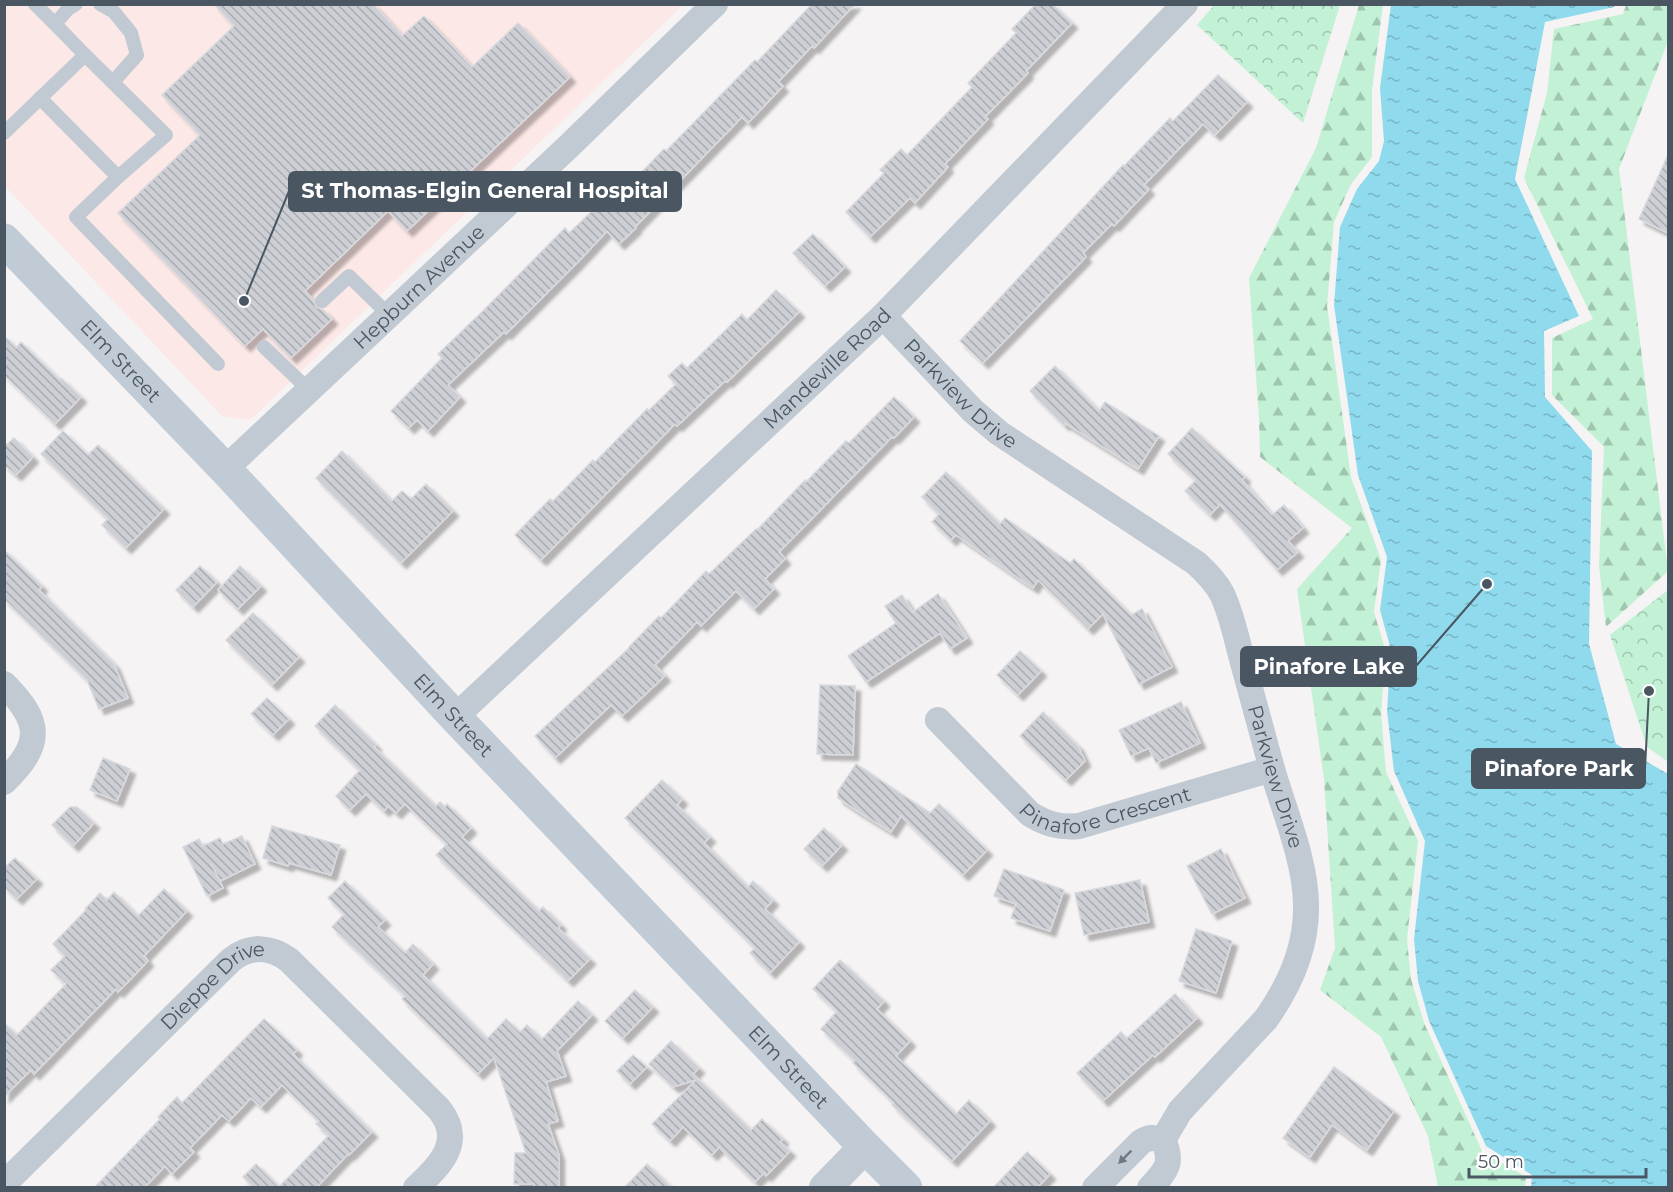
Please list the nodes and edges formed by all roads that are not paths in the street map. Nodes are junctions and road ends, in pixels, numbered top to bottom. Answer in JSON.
{"nodes":[{"id":1,"x":36,"y":4,"type":"edge"},
{"id":2,"x":76,"y":4,"type":"edge"},
{"id":3,"x":99,"y":4,"type":"edge"},
{"id":4,"x":715,"y":4,"type":"edge"},
{"id":5,"x":1185,"y":4,"type":"edge"},
{"id":6,"x":55,"y":24,"type":"junction"},
{"id":7,"x":85,"y":55,"type":"junction"},
{"id":8,"x":113,"y":82,"type":"junction"},
{"id":9,"x":40,"y":98,"type":"junction"},
{"id":10,"x":4,"y":133,"type":"edge"},
{"id":11,"x":118,"y":177,"type":"junction"},
{"id":12,"x":4,"y":240,"type":"edge"},
{"id":13,"x":322,"y":301,"type":"dead end"},
{"id":14,"x":389,"y":315,"type":"junction"},
{"id":15,"x":883,"y":316,"type":"junction"},
{"id":16,"x":264,"y":347,"type":"dead end"},
{"id":17,"x":218,"y":364,"type":"dead end"},
{"id":18,"x":309,"y":390,"type":"junction"},
{"id":19,"x":225,"y":469,"type":"junction"},
{"id":20,"x":4,"y":684,"type":"edge"},
{"id":21,"x":455,"y":717,"type":"junction"},
{"id":22,"x":938,"y":720,"type":"dead end"},
{"id":23,"x":1272,"y":769,"type":"junction"},
{"id":24,"x":4,"y":782,"type":"edge"},
{"id":25,"x":1163,"y":1140,"type":"junction"},
{"id":26,"x":866,"y":1147,"type":"junction"},
{"id":27,"x":4,"y":1184,"type":"edge"},
{"id":28,"x":416,"y":1188,"type":"edge"},
{"id":29,"x":825,"y":1188,"type":"edge"},
{"id":30,"x":906,"y":1188,"type":"edge"},
{"id":31,"x":1095,"y":1188,"type":"edge"},
{"id":32,"x":1150,"y":1188,"type":"edge"}],
"edges":[{"from":1,"to":6,"type":"lane"},
{"from":2,"to":6,"type":"lane"},
{"from":3,"to":8,"type":"lane"},
{"from":4,"to":14,"type":"street","name":"Hepburn Avenue"},
{"from":5,"to":15,"type":"street","name":"Mandeville Road"},
{"from":6,"to":7,"type":"lane"},
{"from":7,"to":8,"type":"lane"},
{"from":7,"to":9,"type":"lane"},
{"from":8,"to":11,"type":"lane"},
{"from":9,"to":10,"type":"lane"},
{"from":9,"to":11,"type":"lane"},
{"from":11,"to":17,"type":"lane"},
{"from":12,"to":19,"type":"main road","name":"Elm Street"},
{"from":13,"to":14,"type":"lane"},
{"from":14,"to":18,"type":"street","name":"Hepburn Avenue"},
{"from":15,"to":21,"type":"street","name":"Mandeville Road"},
{"from":15,"to":23,"type":"street","name":"Parkview Drive"},
{"from":16,"to":18,"type":"lane"},
{"from":18,"to":19,"type":"street","name":"Hepburn Avenue"},
{"from":19,"to":21,"type":"main road","name":"Elm Street"},
{"from":20,"to":24,"type":"street"},
{"from":21,"to":26,"type":"main road","name":"Elm Street"},
{"from":22,"to":23,"type":"street","name":"Pinafore Crescent"},
{"from":23,"to":25,"type":"street","name":"Parkview Drive"},
{"from":25,"to":31,"type":"street","one_way":true},
{"from":25,"to":32,"type":"street"},
{"from":26,"to":29,"type":"street"},
{"from":26,"to":30,"type":"main road","name":"Elm Street"},
{"from":27,"to":28,"type":"street","name":"Dieppe Drive"}]}
